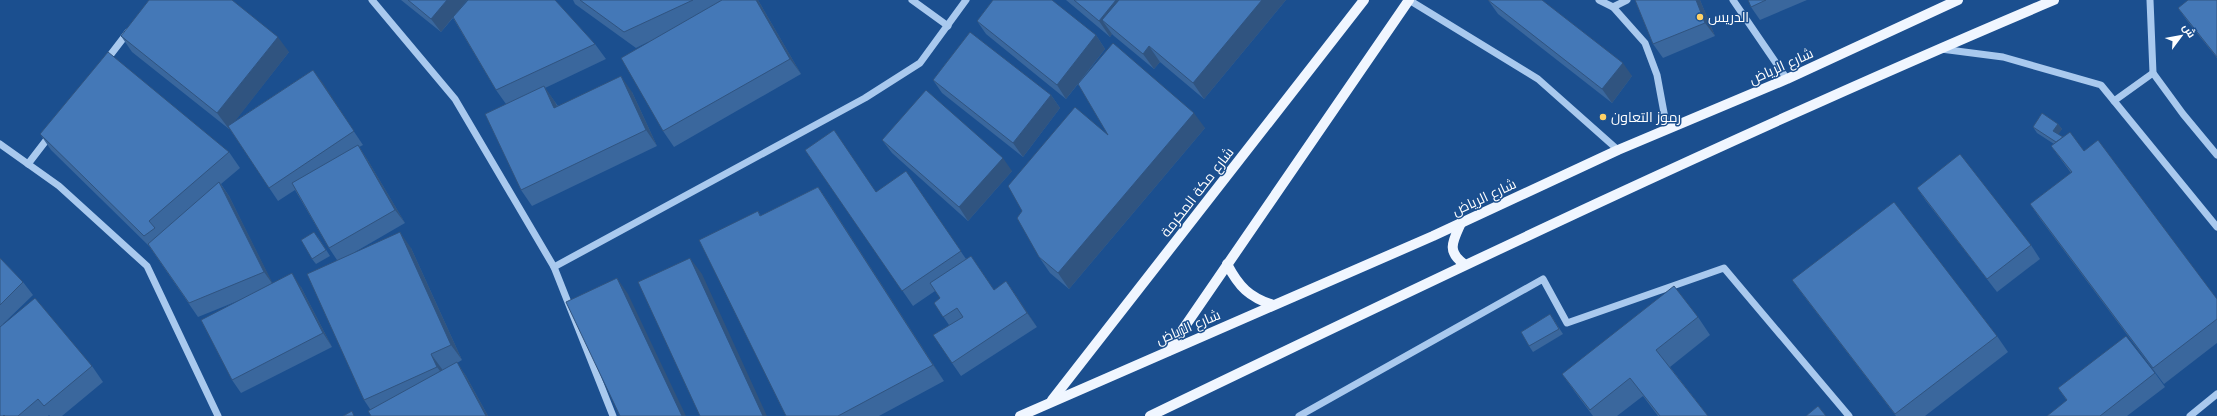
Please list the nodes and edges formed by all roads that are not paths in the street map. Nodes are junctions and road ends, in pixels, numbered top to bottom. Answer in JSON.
{"nodes":[{"id":1,"x":372,"y":0,"type":"edge"},
{"id":2,"x":912,"y":0,"type":"edge"},
{"id":3,"x":966,"y":0,"type":"edge"},
{"id":4,"x":1364,"y":0,"type":"edge"},
{"id":5,"x":1409,"y":0,"type":"edge"},
{"id":6,"x":1599,"y":0,"type":"edge"},
{"id":7,"x":1627,"y":0,"type":"edge"},
{"id":8,"x":1734,"y":0,"type":"edge"},
{"id":9,"x":1955,"y":0,"type":"edge"},
{"id":10,"x":2054,"y":0,"type":"edge"},
{"id":11,"x":2150,"y":0,"type":"edge"},
{"id":12,"x":1613,"y":7,"type":"junction"},
{"id":13,"x":133,"y":25,"type":"edge"},
{"id":14,"x":948,"y":26,"type":"junction"},
{"id":15,"x":1938,"y":49,"type":"junction"},
{"id":16,"x":100,"y":69,"type":"edge"},
{"id":17,"x":2152,"y":73,"type":"junction"},
{"id":18,"x":1787,"y":79,"type":"junction"},
{"id":19,"x":2114,"y":101,"type":"junction"},
{"id":20,"x":57,"y":126,"type":"edge"},
{"id":21,"x":1667,"y":129,"type":"junction"},
{"id":22,"x":0,"y":144,"type":"edge"},
{"id":23,"x":1618,"y":150,"type":"junction"},
{"id":24,"x":2217,"y":155,"type":"edge"},
{"id":25,"x":28,"y":164,"type":"junction"},
{"id":26,"x":1461,"y":223,"type":"junction"},
{"id":27,"x":2217,"y":227,"type":"edge"},
{"id":28,"x":1227,"y":264,"type":"junction"},
{"id":29,"x":1464,"y":264,"type":"junction"},
{"id":30,"x":554,"y":267,"type":"junction"},
{"id":31,"x":1273,"y":305,"type":"junction"},
{"id":32,"x":1168,"y":351,"type":"junction"},
{"id":33,"x":2217,"y":394,"type":"edge"},
{"id":34,"x":1051,"y":402,"type":"junction"},
{"id":35,"x":218,"y":416,"type":"edge"},
{"id":36,"x":613,"y":416,"type":"edge"},
{"id":37,"x":1020,"y":416,"type":"edge"},
{"id":38,"x":1150,"y":416,"type":"edge"},
{"id":39,"x":1301,"y":416,"type":"edge"},
{"id":40,"x":1849,"y":416,"type":"edge"},
{"id":41,"x":2190,"y":416,"type":"edge"}],
"edges":[{"from":1,"to":30,"type":"street"},
{"from":2,"to":14,"type":"street"},
{"from":3,"to":14,"type":"street"},
{"from":4,"to":34,"type":"main road","name":"شارع مكة المكرمة"},
{"from":5,"to":23,"type":"street"},
{"from":5,"to":28,"type":"main road"},
{"from":6,"to":12,"type":"street"},
{"from":7,"to":12,"type":"street"},
{"from":8,"to":18,"type":"street"},
{"from":9,"to":18,"type":"main road","name":"شارع الرياض"},
{"from":10,"to":15,"type":"main road"},
{"from":11,"to":17,"type":"street"},
{"from":12,"to":21,"type":"street"},
{"from":13,"to":16,"type":"street"},
{"from":14,"to":30,"type":"street"},
{"from":15,"to":19,"type":"street"},
{"from":15,"to":29,"type":"main road"},
{"from":17,"to":19,"type":"street"},
{"from":17,"to":24,"type":"street"},
{"from":18,"to":21,"type":"main road","name":"شارع الرياض"},
{"from":19,"to":27,"type":"street"},
{"from":20,"to":25,"type":"street"},
{"from":21,"to":23,"type":"main road","name":"شارع الرياض"},
{"from":22,"to":25,"type":"street"},
{"from":23,"to":26,"type":"main road","name":"شارع الرياض"},
{"from":25,"to":35,"type":"street"},
{"from":26,"to":29,"type":"main road"},
{"from":26,"to":31,"type":"main road","name":"شارع الرياض"},
{"from":28,"to":31,"type":"main road"},
{"from":28,"to":32,"type":"main road"},
{"from":29,"to":38,"type":"main road"},
{"from":30,"to":36,"type":"street"},
{"from":31,"to":32,"type":"main road","name":"شارع الرياض"},
{"from":32,"to":34,"type":"main road","name":"شارع الرياض"},
{"from":33,"to":41,"type":"street"},
{"from":34,"to":37,"type":"main road","name":"شارع الرياض"},
{"from":39,"to":40,"type":"street"}]}
